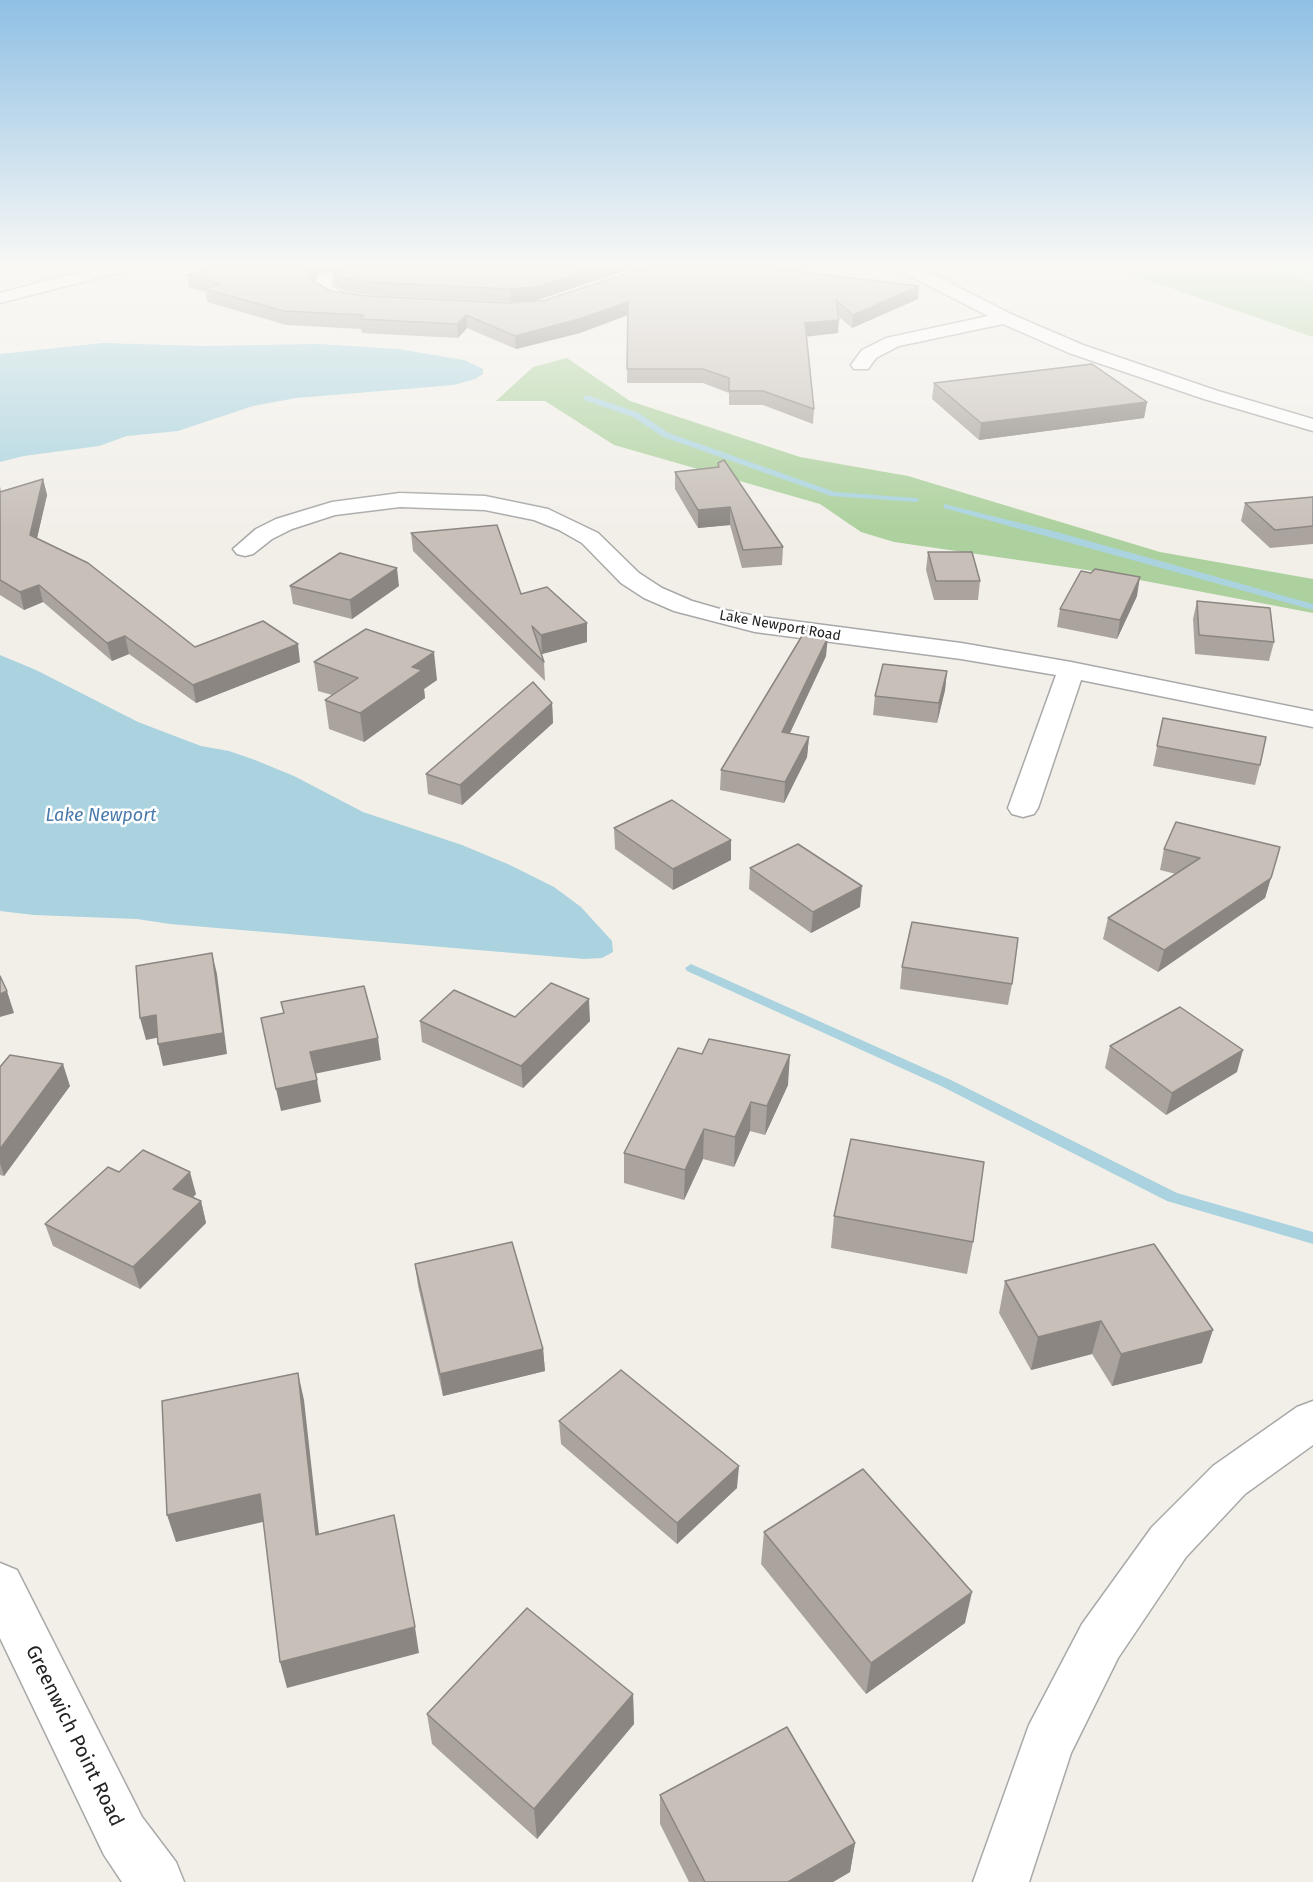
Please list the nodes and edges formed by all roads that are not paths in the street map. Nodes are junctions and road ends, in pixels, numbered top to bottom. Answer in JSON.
{"nodes":[{"id":1,"x":867,"y":355,"type":"edge"},
{"id":2,"x":1093,"y":355,"type":"edge"},
{"id":3,"x":861,"y":365,"type":"dead end"},
{"id":4,"x":1313,"y":425,"type":"edge"},
{"id":5,"x":245,"y":549,"type":"dead end"},
{"id":6,"x":1071,"y":670,"type":"junction"},
{"id":7,"x":1313,"y":719,"type":"edge"},
{"id":8,"x":1023,"y":808,"type":"dead end"},
{"id":9,"x":1313,"y":1420,"type":"edge"},
{"id":10,"x":0,"y":1586,"type":"edge"},
{"id":11,"x":156,"y":1882,"type":"edge"},
{"id":12,"x":1001,"y":1882,"type":"edge"}],
"edges":[{"from":1,"to":3,"type":"street"},
{"from":2,"to":4,"type":"street"},
{"from":5,"to":6,"type":"street","name":"Lake Newport Road"},
{"from":6,"to":7,"type":"street","name":"Lake Newport Road"},
{"from":6,"to":8,"type":"street"},
{"from":9,"to":12,"type":"street"},
{"from":10,"to":11,"type":"street","name":"Greenwich Point Road"}]}
